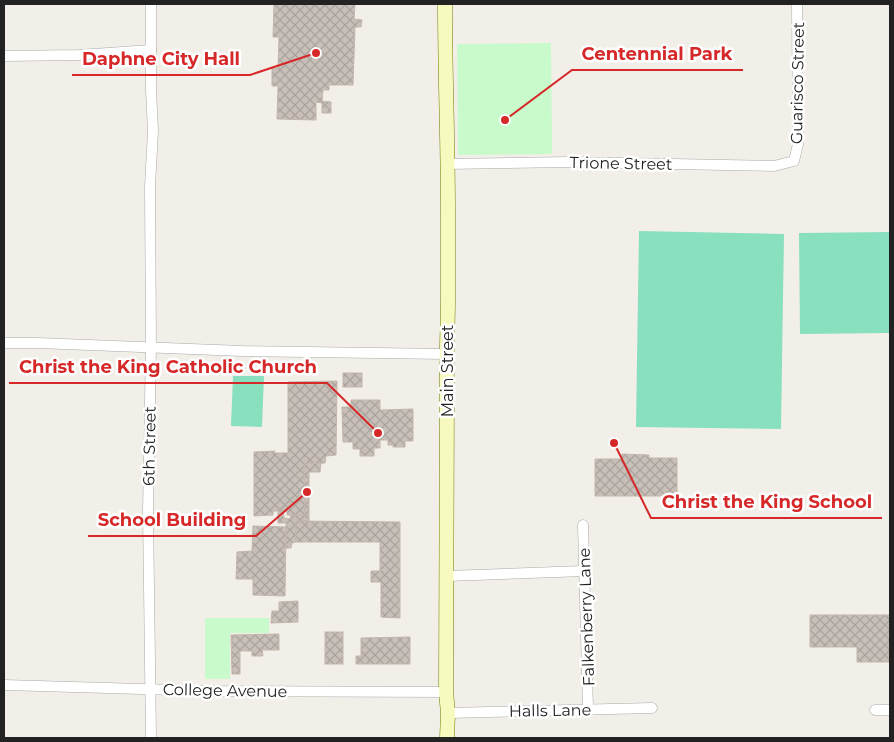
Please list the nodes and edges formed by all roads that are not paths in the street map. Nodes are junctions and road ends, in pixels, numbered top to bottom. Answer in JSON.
{"nodes":[{"id":1,"x":151,"y":4,"type":"edge"},
{"id":2,"x":445,"y":4,"type":"edge"},
{"id":3,"x":797,"y":4,"type":"edge"},
{"id":4,"x":151,"y":50,"type":"junction"},
{"id":5,"x":4,"y":56,"type":"edge"},
{"id":6,"x":794,"y":161,"type":"joint"},
{"id":7,"x":446,"y":164,"type":"junction"},
{"id":8,"x":4,"y":343,"type":"edge"},
{"id":9,"x":151,"y":346,"type":"junction"},
{"id":10,"x":446,"y":354,"type":"junction"},
{"id":11,"x":584,"y":525,"type":"dead end"},
{"id":12,"x":584,"y":571,"type":"junction"},
{"id":13,"x":447,"y":576,"type":"junction"},
{"id":14,"x":4,"y":684,"type":"edge"},
{"id":15,"x":150,"y":688,"type":"junction"},
{"id":16,"x":446,"y":692,"type":"junction"},
{"id":17,"x":652,"y":708,"type":"dead end"},
{"id":18,"x":588,"y":710,"type":"junction"},
{"id":19,"x":876,"y":710,"type":"dead end"},
{"id":20,"x":890,"y":710,"type":"edge"},
{"id":21,"x":448,"y":713,"type":"junction"},
{"id":22,"x":151,"y":738,"type":"edge"},
{"id":23,"x":447,"y":738,"type":"edge"}],
"edges":[{"from":1,"to":4,"type":"street","name":"6th Street"},
{"from":2,"to":7,"type":"main road","name":"Main Street"},
{"from":3,"to":6,"type":"street","name":"Guarisco Street"},
{"from":4,"to":5,"type":"street"},
{"from":4,"to":9,"type":"street","name":"6th Street"},
{"from":6,"to":7,"type":"street","name":"Trione Street"},
{"from":7,"to":10,"type":"main road","name":"Main Street"},
{"from":8,"to":9,"type":"street"},
{"from":9,"to":10,"type":"street"},
{"from":9,"to":15,"type":"street","name":"6th Street"},
{"from":10,"to":13,"type":"main road","name":"Main Street"},
{"from":11,"to":12,"type":"street","name":"Falkenberry Lane"},
{"from":12,"to":13,"type":"street"},
{"from":12,"to":18,"type":"street","name":"Falkenberry Lane"},
{"from":13,"to":16,"type":"main road","name":"Main Street"},
{"from":14,"to":15,"type":"street","name":"College Avenue"},
{"from":15,"to":16,"type":"street","name":"College Avenue"},
{"from":15,"to":22,"type":"street","name":"6th Street"},
{"from":16,"to":21,"type":"main road","name":"Main Street"},
{"from":17,"to":18,"type":"street","name":"Halls Lane"},
{"from":18,"to":21,"type":"street","name":"Halls Lane"},
{"from":19,"to":20,"type":"street"},
{"from":21,"to":23,"type":"main road","name":"Main Street"}]}
